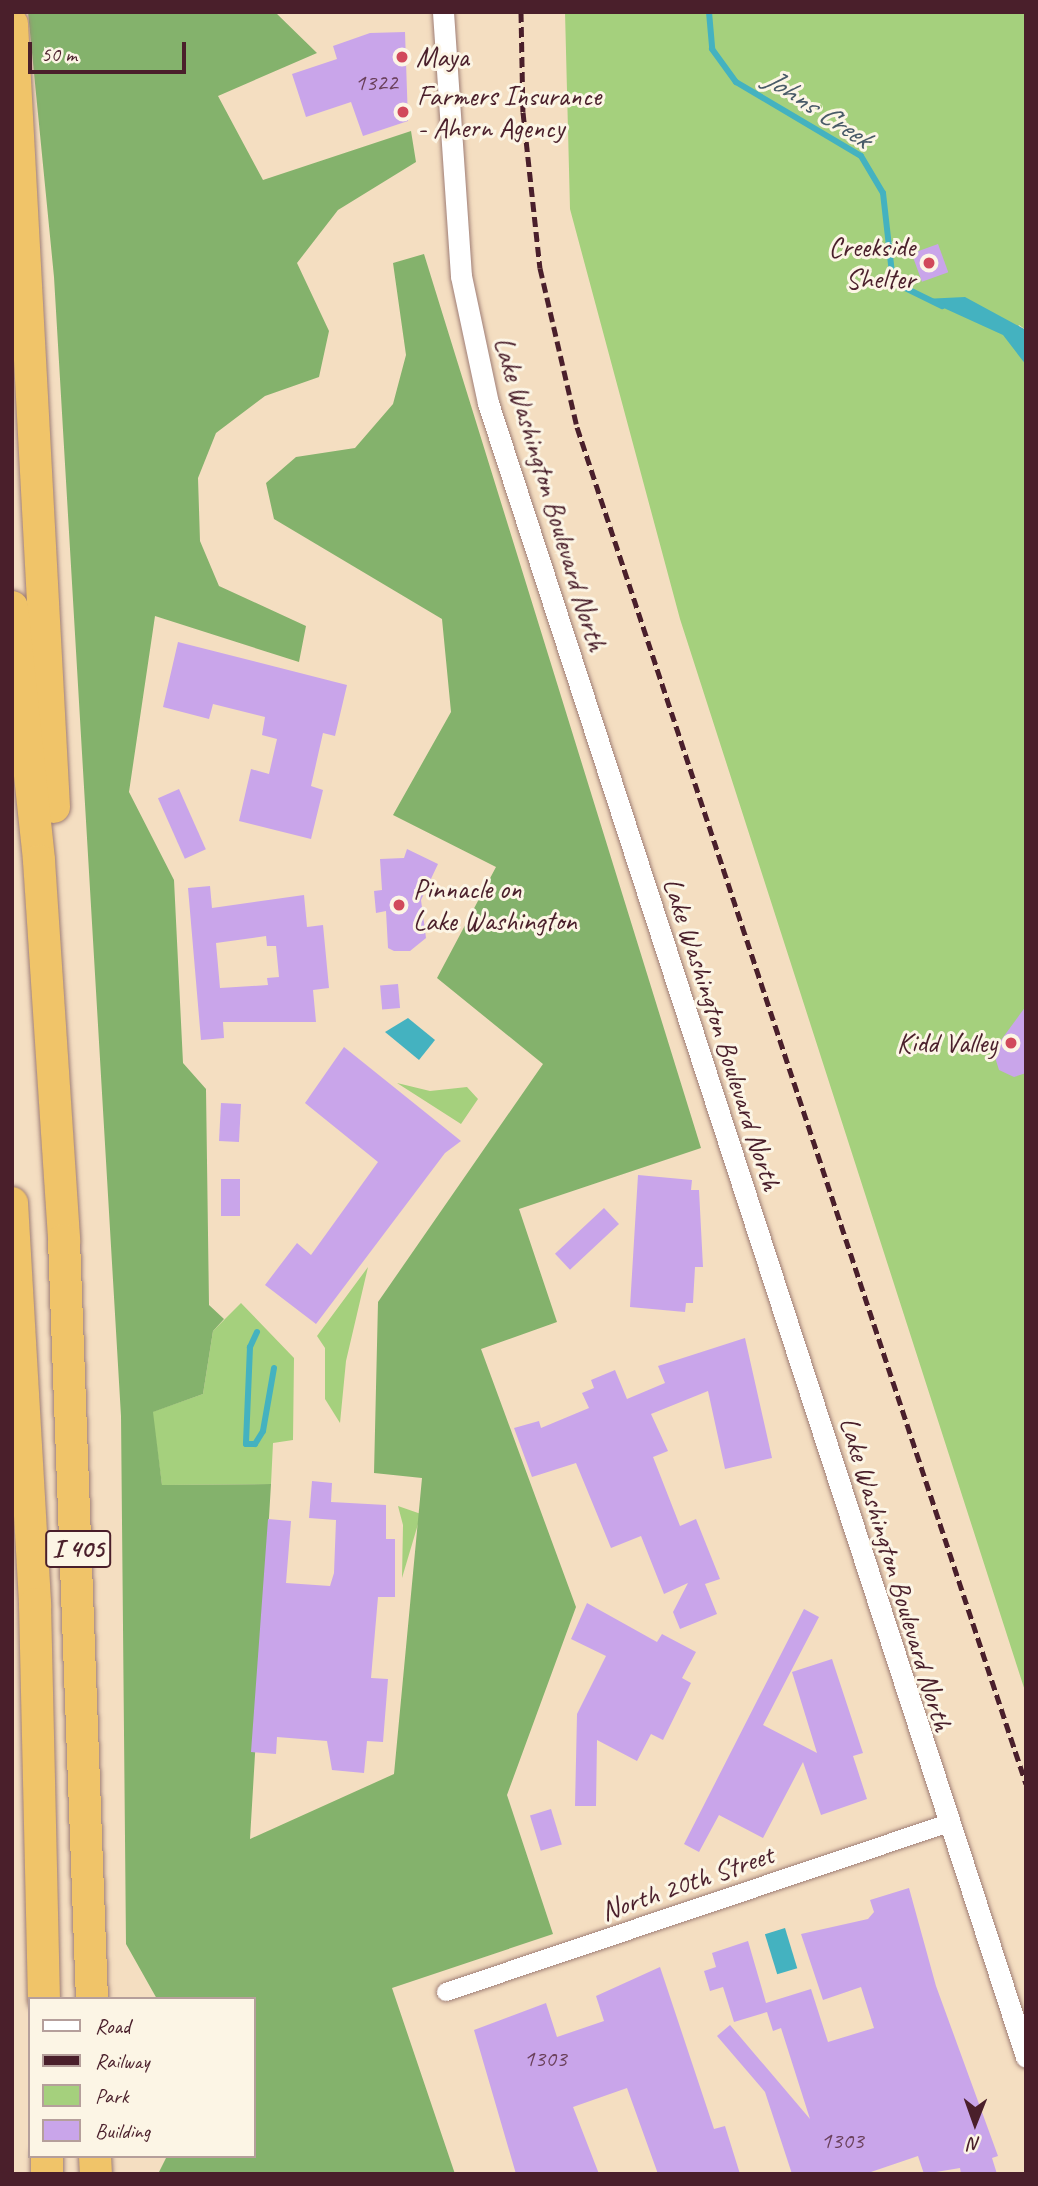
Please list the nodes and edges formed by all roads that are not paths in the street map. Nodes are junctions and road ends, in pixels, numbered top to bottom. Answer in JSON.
{"nodes":[{"id":1,"x":443,"y":12,"type":"edge"},
{"id":2,"x":12,"y":24,"type":"edge"},
{"id":3,"x":12,"y":607,"type":"edge"},
{"id":4,"x":56,"y":1099,"type":"junction"},
{"id":5,"x":12,"y":1203,"type":"edge"},
{"id":6,"x":12,"y":1277,"type":"edge"},
{"id":7,"x":20,"y":1333,"type":"junction"},
{"id":8,"x":946,"y":1824,"type":"junction"},
{"id":9,"x":446,"y":1992,"type":"dead end"},
{"id":10,"x":44,"y":1997,"type":"edge"},
{"id":11,"x":92,"y":1997,"type":"edge"},
{"id":12,"x":1026,"y":2057,"type":"edge"}],
"edges":[{"from":1,"to":8,"type":"street","name":"Lake Washington Boulevard North"},
{"from":2,"to":4,"type":"highway"},
{"from":3,"to":4,"type":"highway","number":"I 405"},
{"from":4,"to":11,"type":"highway","number":"I 405"},
{"from":5,"to":7,"type":"highway","number":"I 405"},
{"from":6,"to":7,"type":"highway"},
{"from":7,"to":10,"type":"highway","number":"I 405"},
{"from":8,"to":9,"type":"street","name":"North 20th Street"},
{"from":8,"to":12,"type":"street","name":"Lake Washington Boulevard North"}]}
